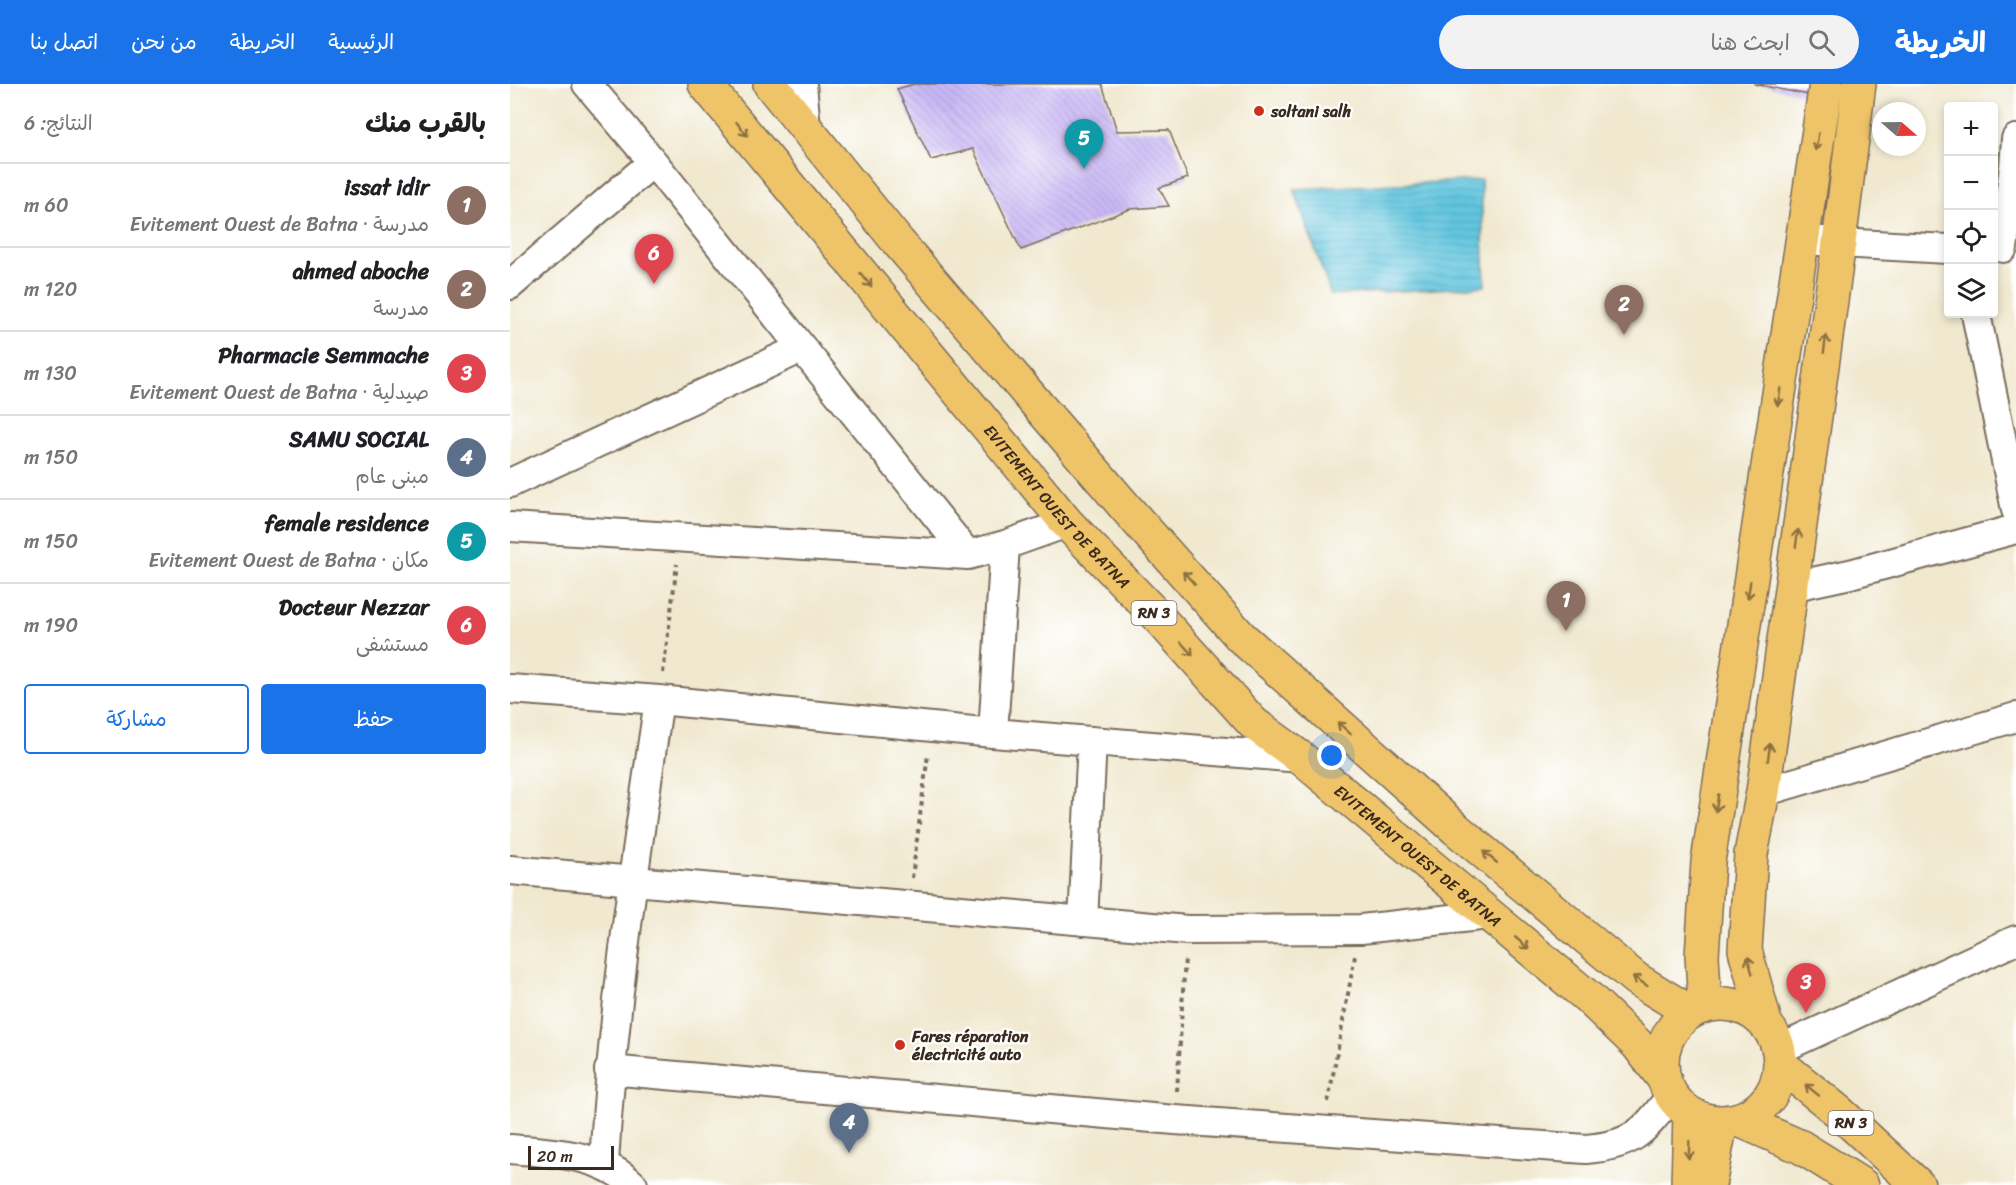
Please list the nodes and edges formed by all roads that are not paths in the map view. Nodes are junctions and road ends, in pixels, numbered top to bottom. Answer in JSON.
{"nodes":[{"id":1,"x":587,"y":84,"type":"edge"},
{"id":2,"x":705,"y":84,"type":"edge"},
{"id":3,"x":770,"y":84,"type":"edge"},
{"id":4,"x":802,"y":84,"type":"edge"},
{"id":5,"x":1826,"y":84,"type":"edge"},
{"id":6,"x":1859,"y":84,"type":"edge"},
{"id":7,"x":806,"y":128,"type":"junction"},
{"id":8,"x":2016,"y":139,"type":"edge"},
{"id":9,"x":653,"y":162,"type":"junction"},
{"id":10,"x":2015,"y":167,"type":"edge"},
{"id":11,"x":1802,"y":239,"type":"junction"},
{"id":12,"x":1839,"y":243,"type":"junction"},
{"id":13,"x":2004,"y":248,"type":"edge"},
{"id":14,"x":1944,"y":249,"type":"edge"},
{"id":15,"x":510,"y":285,"type":"edge"},
{"id":16,"x":1977,"y":318,"type":"edge"},
{"id":17,"x":802,"y":348,"type":"junction"},
{"id":18,"x":510,"y":483,"type":"edge"},
{"id":19,"x":2016,"y":510,"type":"edge"},
{"id":20,"x":1066,"y":523,"type":"junction"},
{"id":21,"x":510,"y":527,"type":"edge"},
{"id":22,"x":2016,"y":529,"type":"edge"},
{"id":23,"x":1005,"y":545,"type":"junction"},
{"id":24,"x":968,"y":555,"type":"junction"},
{"id":25,"x":1790,"y":587,"type":"junction"},
{"id":26,"x":510,"y":689,"type":"edge"},
{"id":27,"x":659,"y":700,"type":"junction"},
{"id":28,"x":2016,"y":717,"type":"edge"},
{"id":29,"x":993,"y":733,"type":"junction"},
{"id":30,"x":1092,"y":741,"type":"junction"},
{"id":31,"x":1300,"y":758,"type":"junction"},
{"id":32,"x":1763,"y":792,"type":"junction"},
{"id":33,"x":510,"y":870,"type":"edge"},
{"id":34,"x":632,"y":881,"type":"junction"},
{"id":35,"x":1489,"y":915,"type":"junction"},
{"id":36,"x":1083,"y":921,"type":"junction"},
{"id":37,"x":2016,"y":940,"type":"edge"},
{"id":38,"x":1697,"y":1009,"type":"junction"},
{"id":39,"x":1775,"y":1045,"type":"junction"},
{"id":40,"x":609,"y":1070,"type":"junction"},
{"id":41,"x":1675,"y":1096,"type":"junction"},
{"id":42,"x":1730,"y":1121,"type":"junction"},
{"id":43,"x":510,"y":1149,"type":"edge"},
{"id":44,"x":604,"y":1163,"type":"junction"},
{"id":45,"x":633,"y":1185,"type":"edge"},
{"id":46,"x":1688,"y":1185,"type":"edge"},
{"id":47,"x":1709,"y":1185,"type":"edge"},
{"id":48,"x":1862,"y":1185,"type":"edge"},
{"id":49,"x":1918,"y":1185,"type":"edge"}],
"edges":[{"from":1,"to":9,"type":"street"},
{"from":2,"to":20,"type":"main road","name":"EVITEMENT OUEST DE BATNA","number":"RN 3","one_way":true},
{"from":3,"to":7,"type":"main road","number":"RN 3"},
{"from":4,"to":7,"type":"street"},
{"from":5,"to":11,"type":"main road","one_way":true},
{"from":6,"to":12,"type":"main road"},
{"from":38,"to":7,"type":"main road","number":"RN 3","one_way":true},
{"from":8,"to":10,"type":"street"},
{"from":9,"to":15,"type":"street"},
{"from":9,"to":17,"type":"street"},
{"from":10,"to":13,"type":"street"},
{"from":11,"to":12,"type":"street"},
{"from":11,"to":38,"type":"main road","one_way":true},
{"from":12,"to":14,"type":"street"},
{"from":25,"to":12,"type":"main road","one_way":true},
{"from":16,"to":19,"type":"street"},
{"from":17,"to":18,"type":"street"},
{"from":17,"to":24,"type":"street"},
{"from":20,"to":23,"type":"street"},
{"from":20,"to":31,"type":"main road","name":"EVITEMENT OUEST DE BATNA","number":"RN 3","one_way":true},
{"from":21,"to":24,"type":"street"},
{"from":22,"to":25,"type":"street"},
{"from":23,"to":24,"type":"street"},
{"from":23,"to":29,"type":"street"},
{"from":32,"to":25,"type":"main road","one_way":true},
{"from":26,"to":27,"type":"street"},
{"from":27,"to":29,"type":"street"},
{"from":27,"to":34,"type":"street"},
{"from":28,"to":32,"type":"street"},
{"from":29,"to":30,"type":"street"},
{"from":30,"to":31,"type":"street"},
{"from":30,"to":36,"type":"street"},
{"from":31,"to":35,"type":"main road","name":"EVITEMENT OUEST DE BATNA","number":"RN 3"},
{"from":39,"to":32,"type":"main road","one_way":true},
{"from":33,"to":34,"type":"street"},
{"from":34,"to":36,"type":"street"},
{"from":34,"to":40,"type":"street"},
{"from":35,"to":36,"type":"street"},
{"from":35,"to":41,"type":"main road","name":"EVITEMENT OUEST DE BATNA","number":"RN 3","one_way":true},
{"from":37,"to":39,"type":"street"},
{"from":38,"to":39,"type":"main road"},
{"from":38,"to":41,"type":"main road"},
{"from":39,"to":42,"type":"main road"},
{"from":49,"to":39,"type":"main road","number":"RN 3","one_way":true},
{"from":40,"to":41,"type":"street"},
{"from":40,"to":44,"type":"street"},
{"from":41,"to":42,"type":"main road"},
{"from":41,"to":46,"type":"main road","one_way":true},
{"from":42,"to":47,"type":"main road"},
{"from":42,"to":48,"type":"main road"},
{"from":43,"to":44,"type":"street"},
{"from":44,"to":45,"type":"street"}]}
